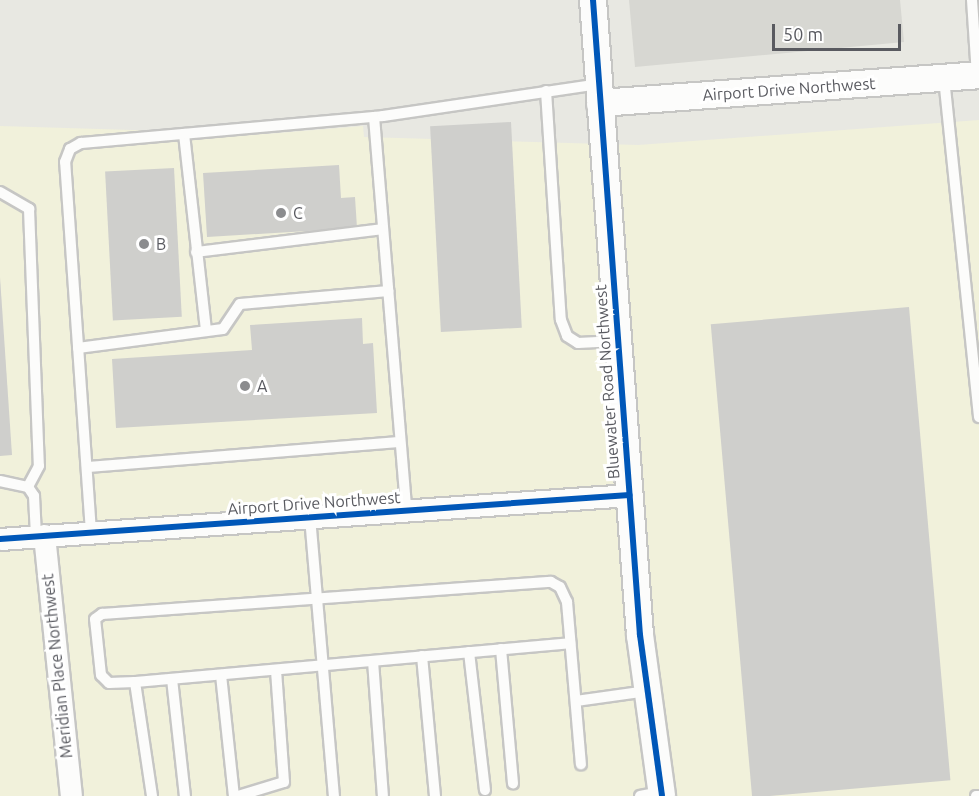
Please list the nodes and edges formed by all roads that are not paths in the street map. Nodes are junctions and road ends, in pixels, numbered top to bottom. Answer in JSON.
{"nodes":[{"id":1,"x":593,"y":0,"type":"edge"},
{"id":2,"x":972,"y":0,"type":"edge"},
{"id":3,"x":978,"y":76,"type":"edge"},
{"id":4,"x":944,"y":78,"type":"junction"},
{"id":5,"x":546,"y":91,"type":"junction"},
{"id":6,"x":599,"y":93,"type":"junction"},
{"id":7,"x":374,"y":117,"type":"junction"},
{"id":8,"x":184,"y":134,"type":"junction"},
{"id":9,"x":0,"y":192,"type":"edge"},
{"id":10,"x":383,"y":229,"type":"junction"},
{"id":11,"x":196,"y":252,"type":"junction"},
{"id":12,"x":388,"y":291,"type":"junction"},
{"id":13,"x":206,"y":331,"type":"junction"},
{"id":14,"x":618,"y":341,"type":"junction"},
{"id":15,"x":78,"y":348,"type":"junction"},
{"id":16,"x":979,"y":417,"type":"edge"},
{"id":17,"x":400,"y":442,"type":"junction"},
{"id":18,"x":87,"y":467,"type":"junction"},
{"id":19,"x":0,"y":481,"type":"edge"},
{"id":20,"x":28,"y":487,"type":"junction"},
{"id":21,"x":629,"y":495,"type":"junction"},
{"id":22,"x":406,"y":510,"type":"junction"},
{"id":23,"x":310,"y":517,"type":"junction"},
{"id":24,"x":91,"y":532,"type":"junction"},
{"id":25,"x":40,"y":536,"type":"junction"},
{"id":26,"x":0,"y":539,"type":"edge"},
{"id":27,"x":319,"y":598,"type":"junction"},
{"id":28,"x":570,"y":643,"type":"junction"},
{"id":29,"x":501,"y":649,"type":"junction"},
{"id":30,"x":469,"y":652,"type":"junction"},
{"id":31,"x":422,"y":657,"type":"junction"},
{"id":32,"x":373,"y":661,"type":"junction"},
{"id":33,"x":324,"y":665,"type":"junction"},
{"id":34,"x":276,"y":670,"type":"junction"},
{"id":35,"x":221,"y":675,"type":"junction"},
{"id":36,"x":172,"y":679,"type":"junction"},
{"id":37,"x":135,"y":682,"type":"junction"},
{"id":38,"x":647,"y":691,"type":"junction"},
{"id":39,"x":576,"y":701,"type":"junction"},
{"id":40,"x":581,"y":764,"type":"dead end"},
{"id":41,"x":513,"y":783,"type":"dead end"},
{"id":42,"x":485,"y":790,"type":"dead end"},
{"id":43,"x":655,"y":795,"type":"edge"},
{"id":44,"x":71,"y":796,"type":"edge"},
{"id":45,"x":152,"y":796,"type":"edge"},
{"id":46,"x":185,"y":796,"type":"edge"},
{"id":47,"x":236,"y":796,"type":"edge"},
{"id":48,"x":334,"y":796,"type":"edge"},
{"id":49,"x":383,"y":796,"type":"edge"},
{"id":50,"x":435,"y":796,"type":"edge"}],
"edges":[{"from":1,"to":6,"type":"street","name":"Bluewater Road Northwest"},
{"from":2,"to":3,"type":"lane"},
{"from":3,"to":4,"type":"street","name":"Airport Drive Northwest"},
{"from":4,"to":6,"type":"street","name":"Airport Drive Northwest"},
{"from":4,"to":16,"type":"lane"},
{"from":5,"to":6,"type":"lane"},
{"from":5,"to":7,"type":"lane"},
{"from":5,"to":14,"type":"lane"},
{"from":6,"to":14,"type":"street","name":"Bluewater Road Northwest"},
{"from":7,"to":8,"type":"lane"},
{"from":7,"to":10,"type":"lane"},
{"from":8,"to":11,"type":"lane"},
{"from":8,"to":15,"type":"lane"},
{"from":9,"to":20,"type":"lane"},
{"from":10,"to":11,"type":"lane"},
{"from":10,"to":12,"type":"lane"},
{"from":11,"to":13,"type":"lane"},
{"from":12,"to":13,"type":"lane"},
{"from":12,"to":17,"type":"lane"},
{"from":13,"to":15,"type":"lane"},
{"from":14,"to":21,"type":"street","name":"Bluewater Road Northwest"},
{"from":15,"to":18,"type":"lane"},
{"from":17,"to":18,"type":"lane"},
{"from":17,"to":22,"type":"lane"},
{"from":18,"to":24,"type":"lane"},
{"from":19,"to":20,"type":"lane"},
{"from":20,"to":25,"type":"lane"},
{"from":21,"to":22,"type":"street","name":"Airport Drive Northwest"},
{"from":21,"to":38,"type":"street","name":"Bluewater Road Northwest"},
{"from":22,"to":23,"type":"street","name":"Airport Drive Northwest"},
{"from":23,"to":24,"type":"street","name":"Airport Drive Northwest"},
{"from":23,"to":27,"type":"lane"},
{"from":24,"to":25,"type":"street","name":"Airport Drive Northwest"},
{"from":25,"to":26,"type":"street","name":"Airport Drive Northwest"},
{"from":25,"to":44,"type":"street","name":"Meridian Place Northwest"},
{"from":27,"to":28,"type":"lane"},
{"from":27,"to":33,"type":"lane"},
{"from":27,"to":37,"type":"lane"},
{"from":28,"to":29,"type":"lane"},
{"from":28,"to":39,"type":"lane"},
{"from":29,"to":30,"type":"lane"},
{"from":29,"to":41,"type":"lane"},
{"from":30,"to":31,"type":"lane"},
{"from":30,"to":42,"type":"lane"},
{"from":31,"to":32,"type":"lane"},
{"from":31,"to":50,"type":"lane"},
{"from":32,"to":33,"type":"lane"},
{"from":32,"to":49,"type":"lane"},
{"from":33,"to":34,"type":"lane"},
{"from":33,"to":48,"type":"lane"},
{"from":34,"to":35,"type":"lane"},
{"from":34,"to":47,"type":"lane"},
{"from":35,"to":36,"type":"lane"},
{"from":35,"to":47,"type":"lane"},
{"from":36,"to":37,"type":"lane"},
{"from":36,"to":46,"type":"lane"},
{"from":37,"to":45,"type":"lane"},
{"from":38,"to":39,"type":"lane"},
{"from":38,"to":43,"type":"street","name":"Bluewater Road Northwest"},
{"from":39,"to":40,"type":"lane"}]}
